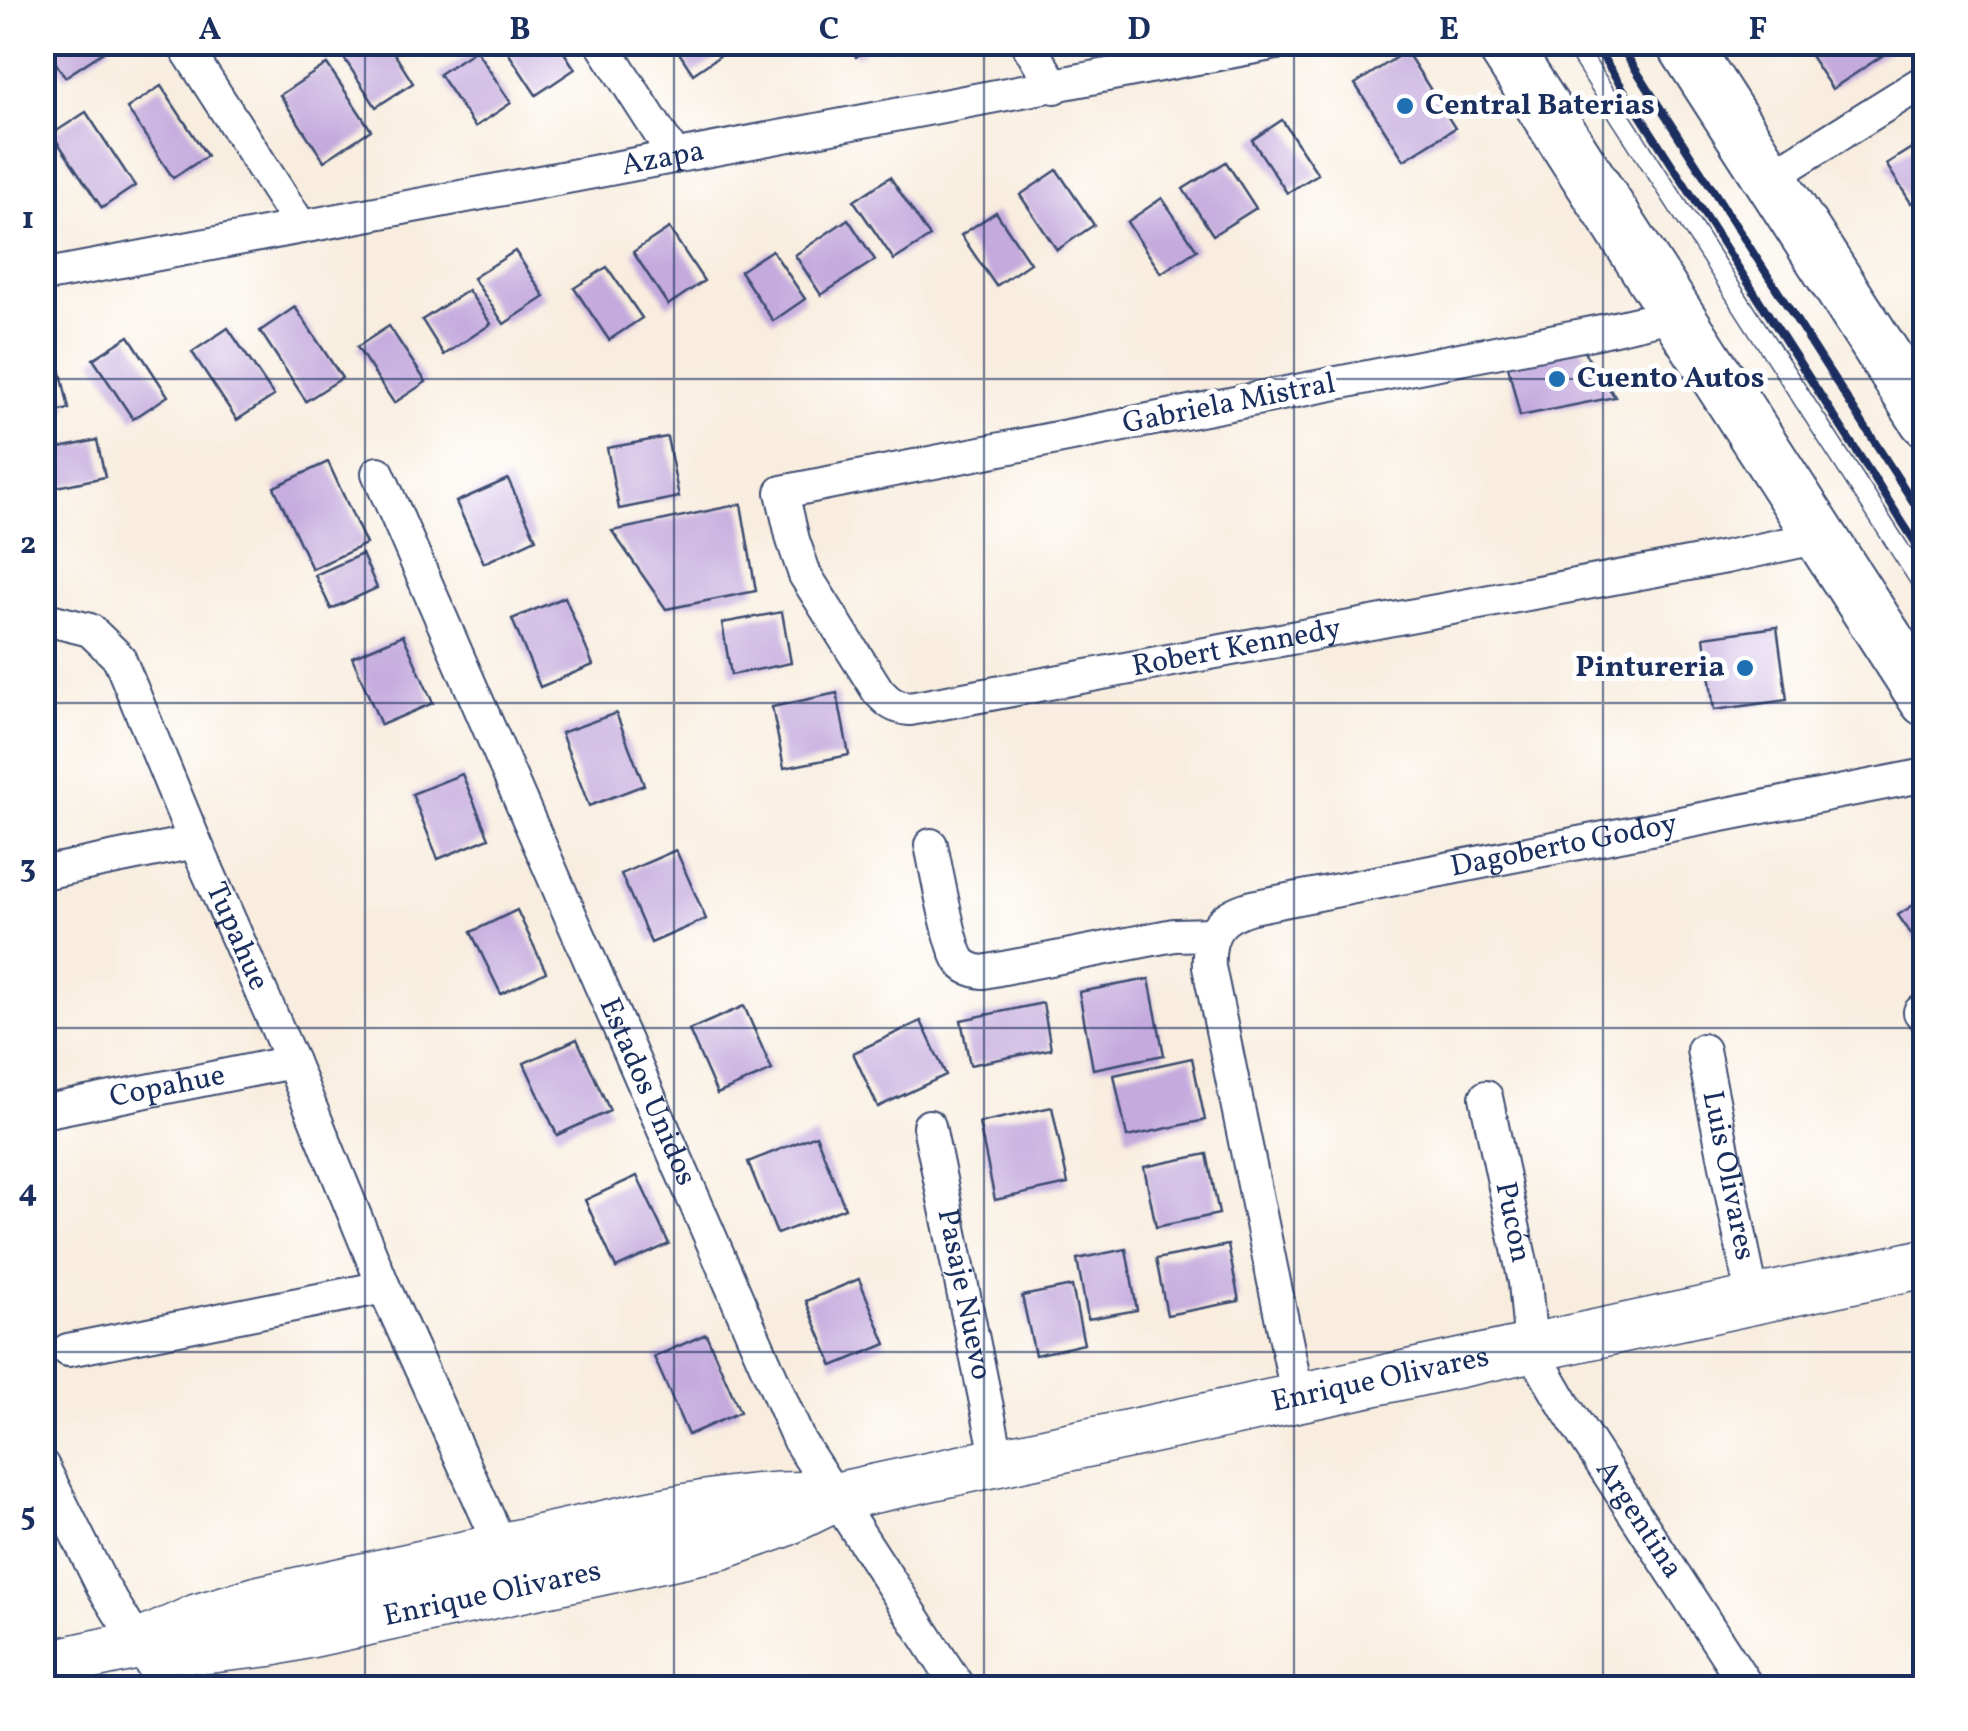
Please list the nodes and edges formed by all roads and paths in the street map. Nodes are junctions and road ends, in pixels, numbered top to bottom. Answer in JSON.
{"nodes":[{"id":1,"x":182,"y":42,"type":"edge"},
{"id":2,"x":601,"y":42,"type":"edge"},
{"id":3,"x":1026,"y":42,"type":"edge"},
{"id":4,"x":1282,"y":42,"type":"edge"},
{"id":5,"x":1501,"y":42,"type":"edge"},
{"id":6,"x":1572,"y":42,"type":"edge"},
{"id":7,"x":1682,"y":42,"type":"edge"},
{"id":8,"x":1926,"y":80,"type":"edge"},
{"id":9,"x":1054,"y":86,"type":"junction"},
{"id":10,"x":675,"y":157,"type":"junction"},
{"id":11,"x":1770,"y":178,"type":"junction"},
{"id":12,"x":301,"y":227,"type":"junction"},
{"id":13,"x":42,"y":276,"type":"edge"},
{"id":14,"x":1676,"y":314,"type":"junction"},
{"id":15,"x":1926,"y":420,"type":"edge"},
{"id":16,"x":378,"y":474,"type":"dead end"},
{"id":17,"x":782,"y":492,"type":"joint"},
{"id":18,"x":1820,"y":537,"type":"junction"},
{"id":19,"x":1926,"y":590,"type":"edge"},
{"id":20,"x":48,"y":622,"type":"edge"},
{"id":21,"x":1926,"y":700,"type":"edge"},
{"id":22,"x":1926,"y":775,"type":"edge"},
{"id":23,"x":195,"y":842,"type":"junction"},
{"id":24,"x":931,"y":844,"type":"dead end"},
{"id":25,"x":42,"y":874,"type":"edge"},
{"id":26,"x":1213,"y":934,"type":"junction"},
{"id":27,"x":1704,"y":1050,"type":"dead end"},
{"id":28,"x":292,"y":1062,"type":"junction"},
{"id":29,"x":1486,"y":1097,"type":"dead end"},
{"id":30,"x":42,"y":1112,"type":"edge"},
{"id":31,"x":929,"y":1126,"type":"dead end"},
{"id":32,"x":1926,"y":1264,"type":"edge"},
{"id":33,"x":384,"y":1287,"type":"junction"},
{"id":34,"x":1753,"y":1301,"type":"junction"},
{"id":35,"x":1531,"y":1348,"type":"junction"},
{"id":36,"x":68,"y":1350,"type":"dead end"},
{"id":37,"x":1298,"y":1398,"type":"junction"},
{"id":38,"x":998,"y":1461,"type":"junction"},
{"id":39,"x":42,"y":1465,"type":"edge"},
{"id":40,"x":835,"y":1497,"type":"junction"},
{"id":41,"x":511,"y":1568,"type":"junction"},
{"id":42,"x":138,"y":1645,"type":"junction"},
{"id":43,"x":42,"y":1666,"type":"edge"},
{"id":44,"x":166,"y":1688,"type":"edge"},
{"id":45,"x":959,"y":1688,"type":"edge"},
{"id":46,"x":1748,"y":1688,"type":"edge"}],
"edges":[{"from":1,"to":12,"type":"street"},
{"from":2,"to":10,"type":"street"},
{"from":3,"to":9,"type":"street"},
{"from":4,"to":9,"type":"street","name":"Azapa"},
{"from":5,"to":14,"type":"main road"},
{"from":6,"to":19,"type":"lane"},
{"from":7,"to":11,"type":"main road"},
{"from":8,"to":11,"type":"street"},
{"from":9,"to":10,"type":"street","name":"Azapa"},
{"from":10,"to":12,"type":"street","name":"Azapa"},
{"from":11,"to":15,"type":"main road"},
{"from":12,"to":13,"type":"street","name":"Azapa"},
{"from":14,"to":17,"type":"street","name":"Gabriela Mistral"},
{"from":14,"to":18,"type":"main road"},
{"from":16,"to":40,"type":"street","name":"Estados Unidos"},
{"from":17,"to":18,"type":"street","name":"Robert Kennedy"},
{"from":18,"to":21,"type":"main road"},
{"from":20,"to":23,"type":"street","name":"Tupahue"},
{"from":22,"to":26,"type":"street","name":"Dagoberto Godoy"},
{"from":23,"to":25,"type":"street"},
{"from":23,"to":28,"type":"street","name":"Tupahue"},
{"from":24,"to":26,"type":"street"},
{"from":26,"to":37,"type":"street"},
{"from":27,"to":34,"type":"street","name":"Luis Olivares"},
{"from":28,"to":30,"type":"street","name":"Copahue"},
{"from":28,"to":33,"type":"street","name":"Tupahue"},
{"from":29,"to":35,"type":"street","name":"Pucón"},
{"from":31,"to":38,"type":"street","name":"Pasaje Nuevo"},
{"from":32,"to":34,"type":"main road","name":"Enrique Olivares"},
{"from":33,"to":36,"type":"street"},
{"from":33,"to":41,"type":"street","name":"Tupahue"},
{"from":34,"to":35,"type":"main road","name":"Enrique Olivares"},
{"from":35,"to":37,"type":"main road","name":"Enrique Olivares"},
{"from":35,"to":46,"type":"street","name":"Argentina"},
{"from":37,"to":38,"type":"main road","name":"Enrique Olivares"},
{"from":38,"to":40,"type":"main road","name":"Enrique Olivares"},
{"from":39,"to":42,"type":"street"},
{"from":40,"to":41,"type":"main road","name":"Enrique Olivares"},
{"from":40,"to":45,"type":"street","name":"Estados Unidos"},
{"from":41,"to":42,"type":"main road","name":"Enrique Olivares"},
{"from":42,"to":43,"type":"main road","name":"Enrique Olivares"},
{"from":42,"to":44,"type":"street"}]}
